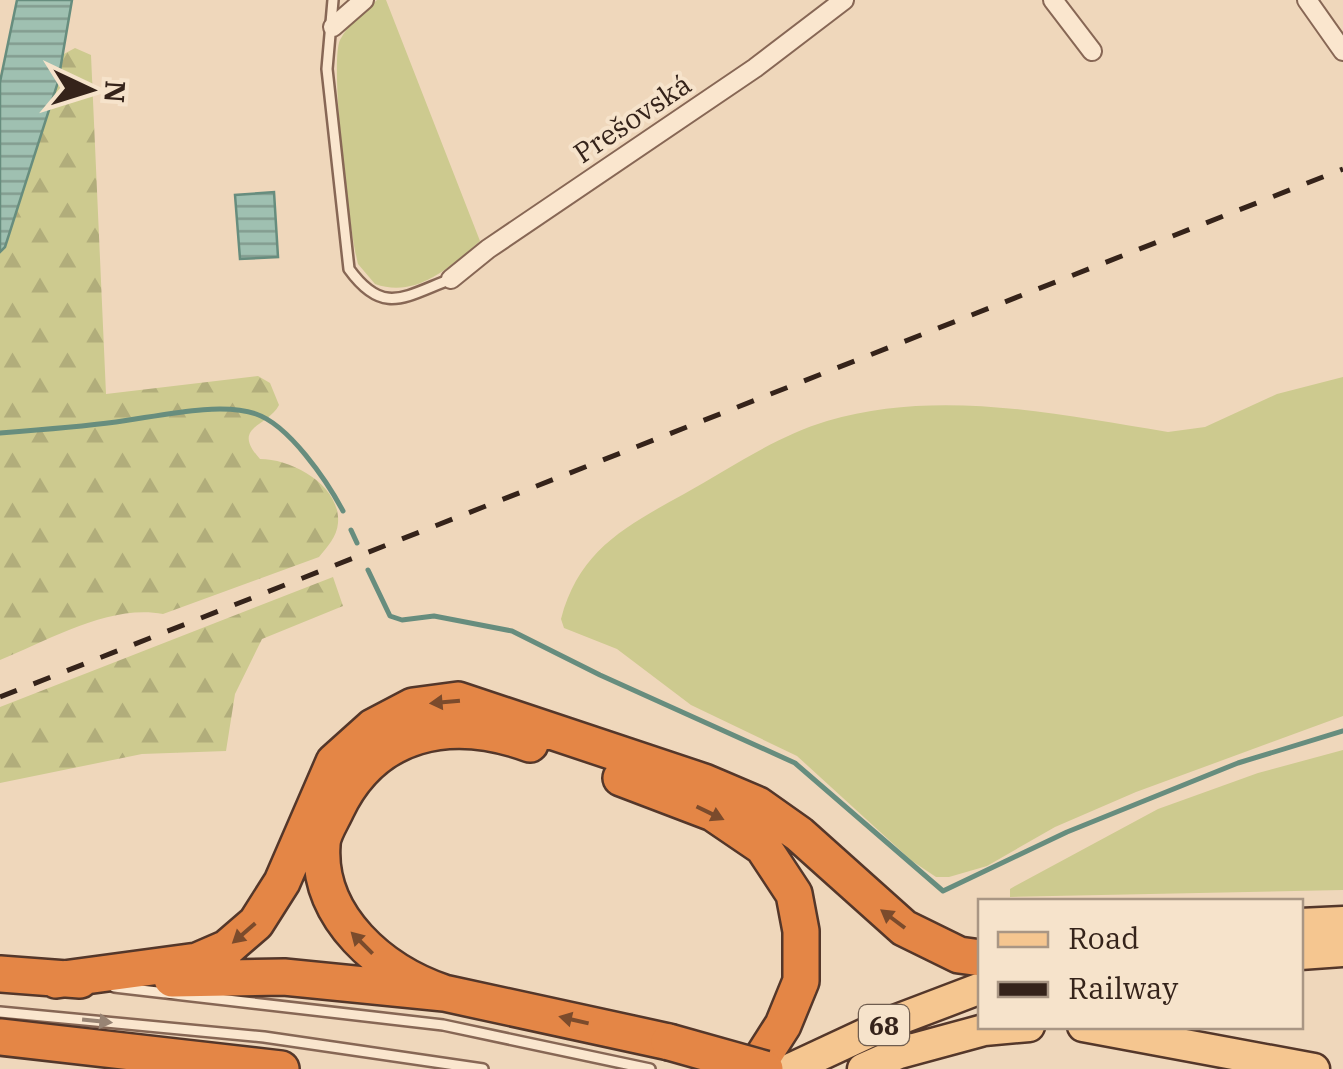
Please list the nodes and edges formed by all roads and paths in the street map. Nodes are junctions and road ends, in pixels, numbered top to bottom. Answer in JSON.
{"nodes":[{"id":1,"x":333,"y":0,"type":"edge"},
{"id":2,"x":364,"y":0,"type":"edge"},
{"id":3,"x":844,"y":0,"type":"edge"},
{"id":4,"x":1053,"y":0,"type":"edge"},
{"id":5,"x":1307,"y":0,"type":"edge"},
{"id":6,"x":333,"y":28,"type":"junction"},
{"id":7,"x":1092,"y":51,"type":"dead end"},
{"id":8,"x":1343,"y":51,"type":"edge"},
{"id":9,"x":450,"y":279,"type":"joint"},
{"id":10,"x":1343,"y":922,"type":"edge"},
{"id":11,"x":1303,"y":924,"type":"edge"},
{"id":12,"x":1343,"y":952,"type":"edge"},
{"id":13,"x":1303,"y":954,"type":"edge"},
{"id":14,"x":978,"y":958,"type":"edge"},
{"id":15,"x":0,"y":974,"type":"edge"},
{"id":16,"x":56,"y":980,"type":"junction"},
{"id":17,"x":978,"y":989,"type":"edge"},
{"id":18,"x":444,"y":993,"type":"junction"},
{"id":19,"x":0,"y":1012,"type":"edge"},
{"id":20,"x":978,"y":1022,"type":"edge"},
{"id":21,"x":995,"y":1029,"type":"edge"},
{"id":22,"x":1099,"y":1029,"type":"edge"},
{"id":23,"x":0,"y":1037,"type":"edge"},
{"id":24,"x":892,"y":1055,"type":"junction"},
{"id":25,"x":660,"y":1056,"type":"edge"},
{"id":26,"x":268,"y":1067,"type":"edge"},
{"id":27,"x":219,"y":1069,"type":"edge"},
{"id":28,"x":483,"y":1069,"type":"edge"},
{"id":29,"x":755,"y":1069,"type":"edge"},
{"id":30,"x":765,"y":1069,"type":"edge"},
{"id":31,"x":790,"y":1069,"type":"edge"},
{"id":32,"x":863,"y":1069,"type":"edge"},
{"id":33,"x":1314,"y":1069,"type":"edge"}],
"edges":[{"from":1,"to":6,"type":"lane"},
{"from":2,"to":6,"type":"street"},
{"from":3,"to":9,"type":"street","name":"Prešovská"},
{"from":4,"to":7,"type":"street"},
{"from":5,"to":8,"type":"street"},
{"from":6,"to":9,"type":"lane"},
{"from":10,"to":11,"type":"main road"},
{"from":12,"to":13,"type":"main road"},
{"from":14,"to":16,"type":"highway","one_way":true},
{"from":15,"to":16,"type":"highway"},
{"from":16,"to":18,"type":"highway"},
{"from":16,"to":25,"type":"lane"},
{"from":17,"to":31,"type":"main road","number":"68"},
{"from":25,"to":18,"type":"highway","one_way":true},
{"from":18,"to":29,"type":"highway","one_way":true},
{"from":19,"to":28,"type":"lane","one_way":true},
{"from":20,"to":24,"type":"main road","number":"68"},
{"from":21,"to":24,"type":"main road"},
{"from":22,"to":33,"type":"main road"},
{"from":23,"to":26,"type":"highway"},
{"from":24,"to":32,"type":"main road","number":"68"},
{"from":25,"to":30,"type":"highway","bridge":true},
{"from":26,"to":27,"type":"highway"}]}
